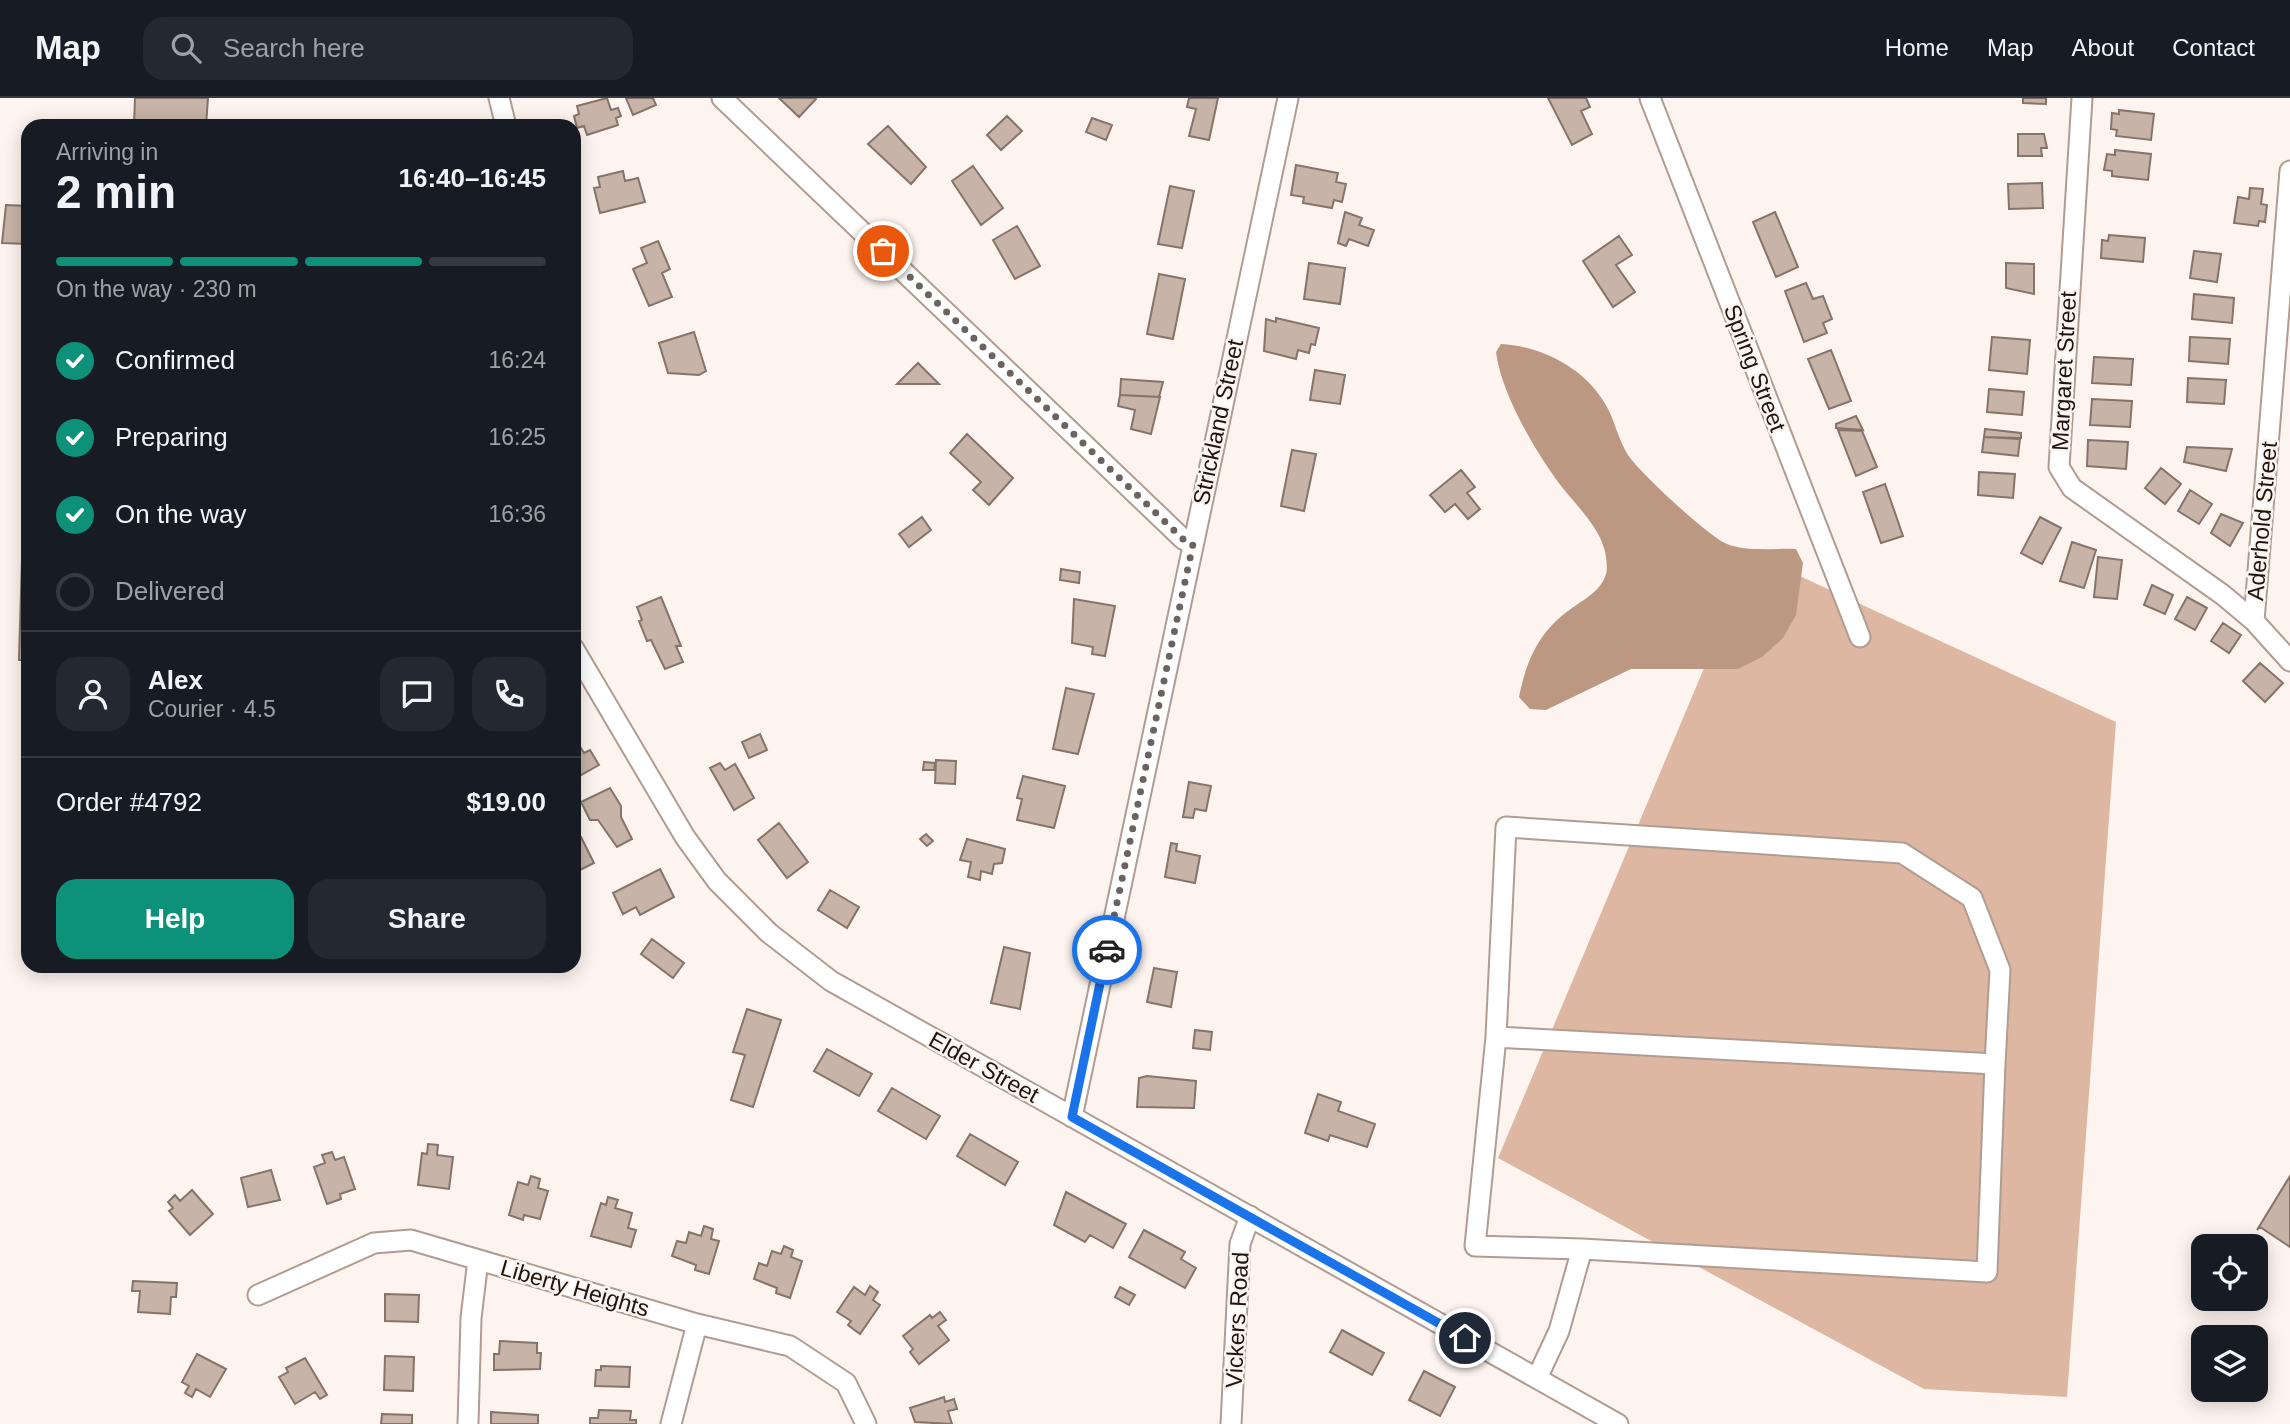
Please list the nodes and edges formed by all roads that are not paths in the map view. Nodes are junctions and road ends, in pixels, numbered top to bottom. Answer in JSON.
{"nodes":[{"id":1,"x":499,"y":98,"type":"edge"},
{"id":2,"x":722,"y":98,"type":"edge"},
{"id":3,"x":1288,"y":98,"type":"edge"},
{"id":4,"x":1650,"y":98,"type":"edge"},
{"id":5,"x":2082,"y":98,"type":"edge"},
{"id":6,"x":504,"y":119,"type":"edge"},
{"id":7,"x":2290,"y":171,"type":"edge"},
{"id":8,"x":1193,"y":544,"type":"junction"},
{"id":9,"x":2254,"y":621,"type":"junction"},
{"id":10,"x":1860,"y":637,"type":"dead end"},
{"id":11,"x":581,"y":661,"type":"edge"},
{"id":12,"x":2290,"y":661,"type":"edge"},
{"id":13,"x":1496,"y":1037,"type":"junction"},
{"id":14,"x":1995,"y":1064,"type":"junction"},
{"id":15,"x":1072,"y":1117,"type":"junction"},
{"id":16,"x":1250,"y":1216,"type":"junction"},
{"id":17,"x":1582,"y":1249,"type":"junction"},
{"id":18,"x":478,"y":1259,"type":"junction"},
{"id":19,"x":258,"y":1295,"type":"dead end"},
{"id":20,"x":697,"y":1324,"type":"junction"},
{"id":21,"x":1537,"y":1378,"type":"junction"},
{"id":22,"x":468,"y":1424,"type":"edge"},
{"id":23,"x":671,"y":1424,"type":"edge"},
{"id":24,"x":866,"y":1424,"type":"edge"},
{"id":25,"x":1231,"y":1424,"type":"edge"},
{"id":26,"x":1618,"y":1424,"type":"edge"}],
"edges":[{"from":1,"to":6,"type":"street"},
{"from":2,"to":8,"type":"street"},
{"from":3,"to":8,"type":"street","name":"Strickland Street"},
{"from":4,"to":10,"type":"street","name":"Spring Street"},
{"from":5,"to":9,"type":"street","name":"Margaret Street"},
{"from":7,"to":9,"type":"street","name":"Aderhold Street"},
{"from":8,"to":15,"type":"street","name":"Strickland Street"},
{"from":9,"to":12,"type":"street","name":"Margaret Street"},
{"from":11,"to":15,"type":"street","name":"Elder Street"},
{"from":13,"to":14,"type":"street"},
{"from":13,"to":14,"type":"street"},
{"from":13,"to":17,"type":"street"},
{"from":14,"to":17,"type":"street"},
{"from":15,"to":16,"type":"street","name":"Elder Street"},
{"from":16,"to":21,"type":"street","name":"Elder Street"},
{"from":16,"to":25,"type":"street","name":"Vickers Road"},
{"from":17,"to":21,"type":"street"},
{"from":18,"to":19,"type":"street","name":"Liberty Heights"},
{"from":18,"to":20,"type":"street","name":"Liberty Heights"},
{"from":18,"to":22,"type":"street"},
{"from":20,"to":23,"type":"street"},
{"from":20,"to":24,"type":"street","name":"Liberty Heights"},
{"from":21,"to":26,"type":"street","name":"Elder Street"}]}
